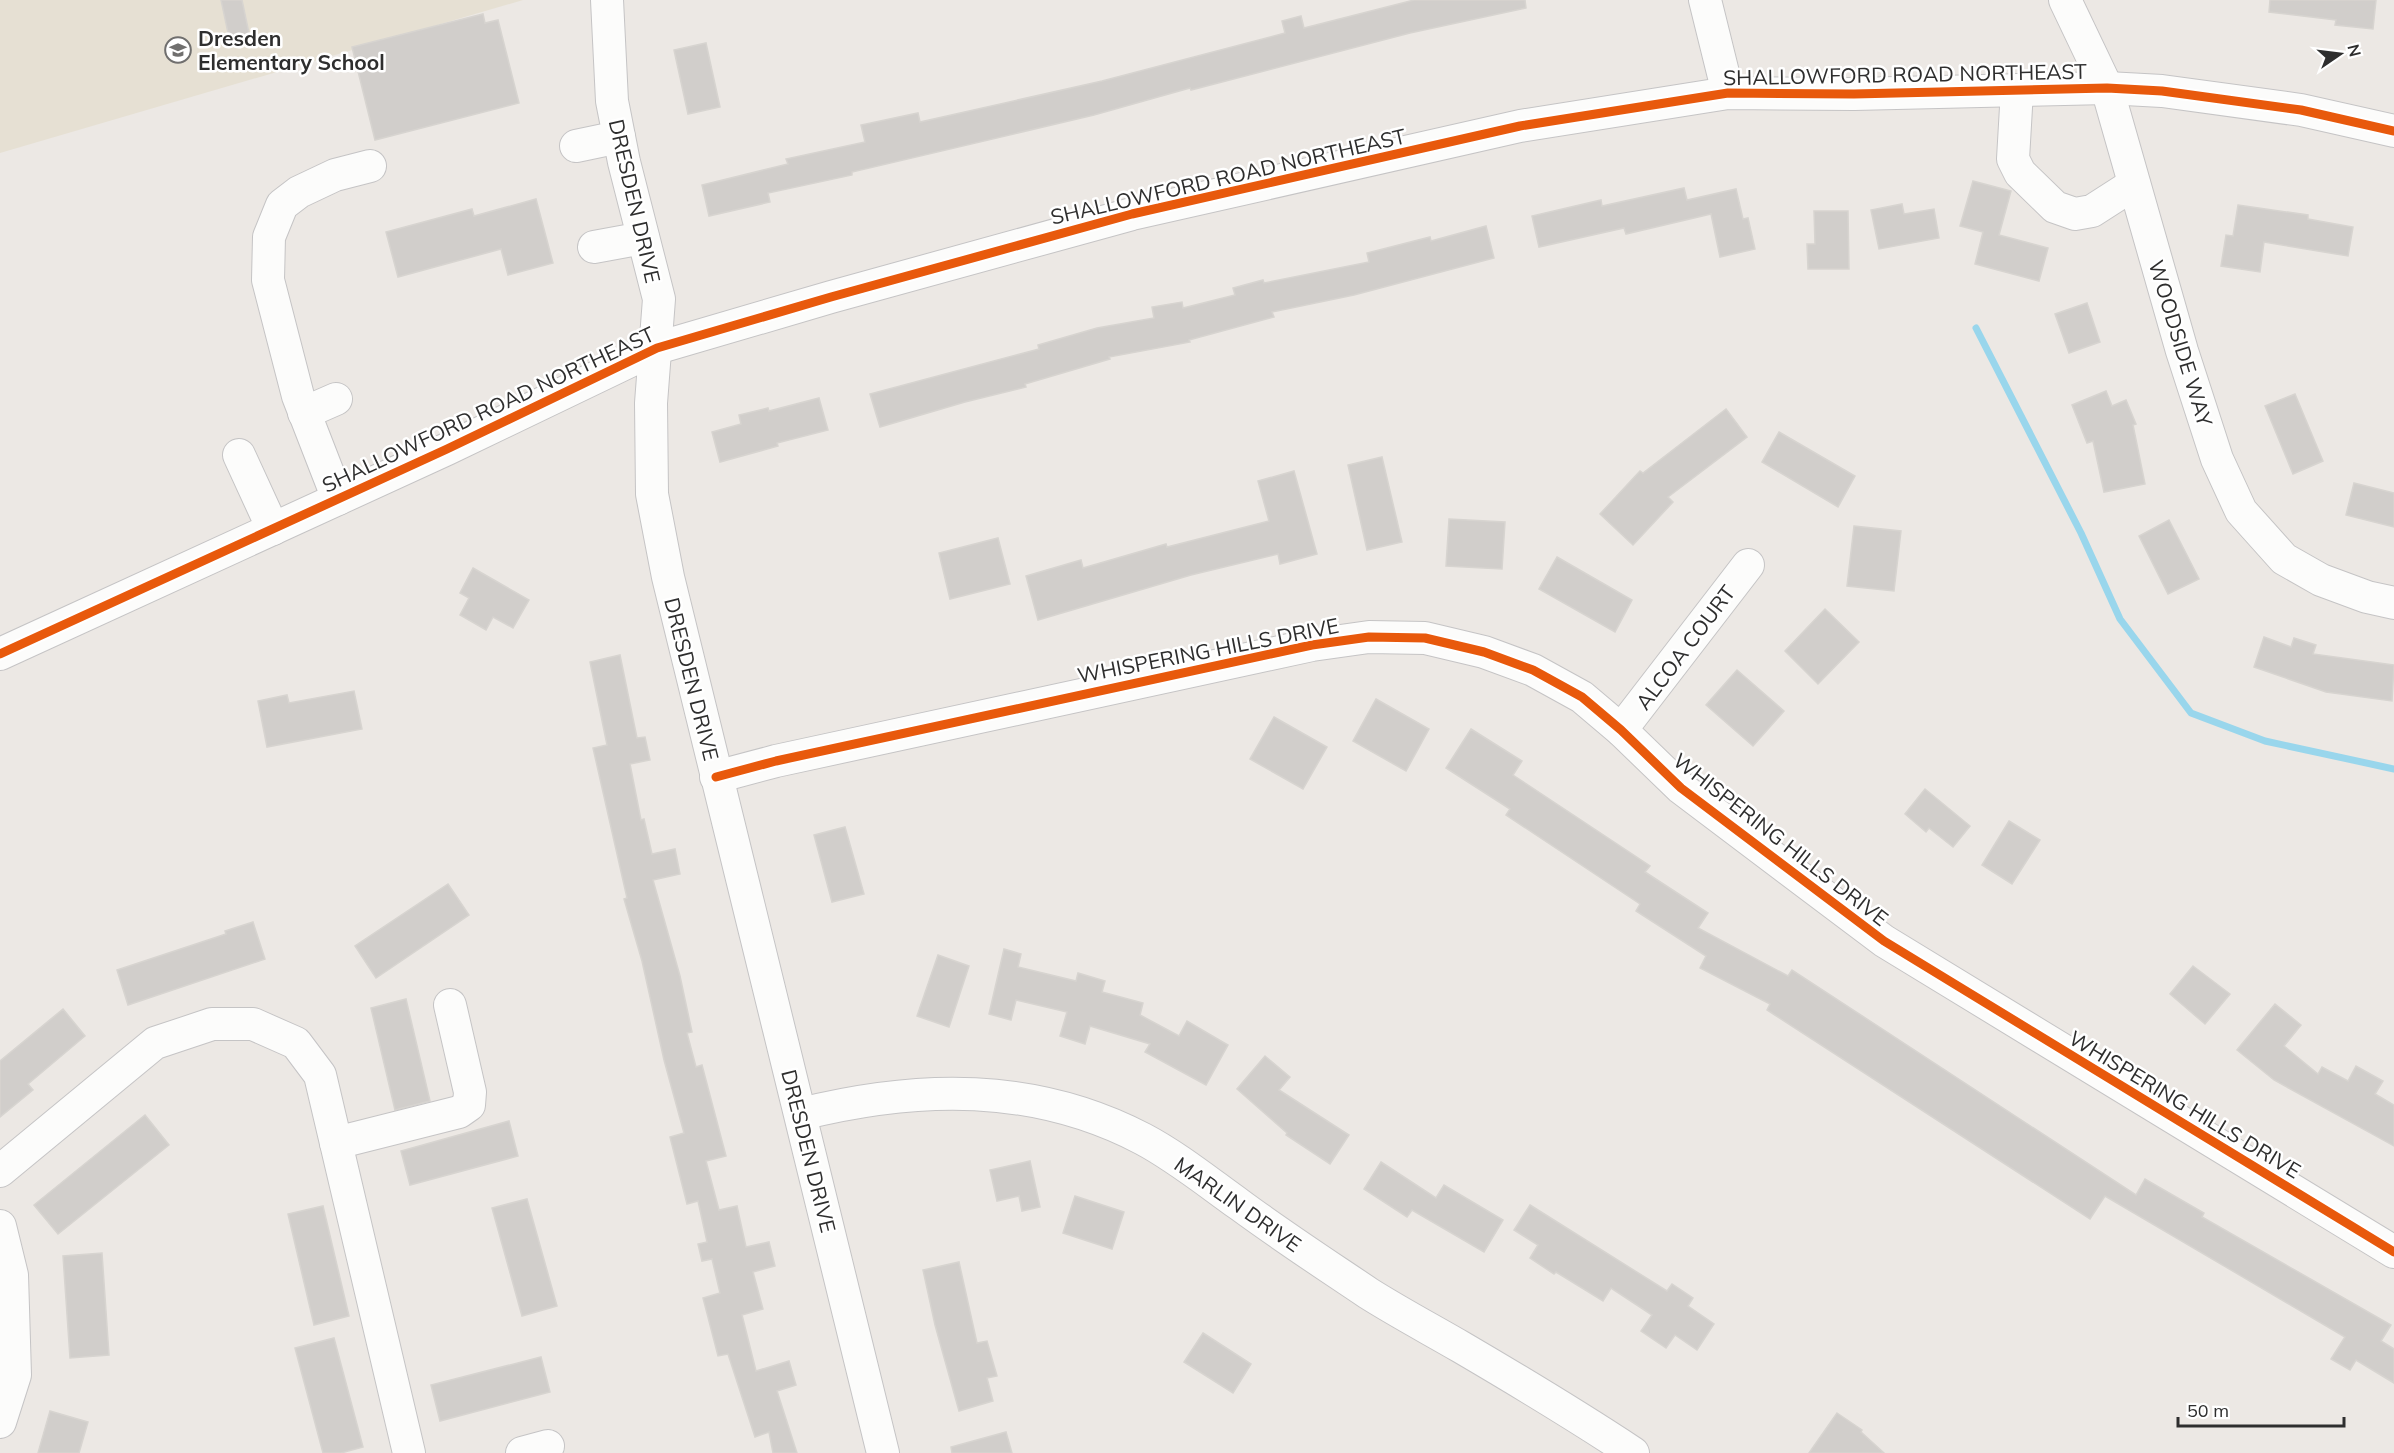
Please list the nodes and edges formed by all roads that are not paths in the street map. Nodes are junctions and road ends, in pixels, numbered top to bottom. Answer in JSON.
{"nodes":[{"id":1,"x":607,"y":0,"type":"edge"},
{"id":2,"x":1705,"y":0,"type":"edge"},
{"id":3,"x":2065,"y":0,"type":"edge"},
{"id":4,"x":2107,"y":88,"type":"junction"},
{"id":5,"x":2017,"y":90,"type":"junction"},
{"id":6,"x":1728,"y":93,"type":"junction"},
{"id":7,"x":2394,"y":130,"type":"edge"},
{"id":8,"x":619,"y":137,"type":"junction"},
{"id":9,"x":576,"y":146,"type":"dead end"},
{"id":10,"x":370,"y":166,"type":"dead end"},
{"id":11,"x":2134,"y":184,"type":"junction"},
{"id":12,"x":644,"y":238,"type":"junction"},
{"id":13,"x":594,"y":247,"type":"dead end"},
{"id":14,"x":657,"y":348,"type":"junction"},
{"id":15,"x":336,"y":399,"type":"dead end"},
{"id":16,"x":304,"y":413,"type":"junction"},
{"id":17,"x":239,"y":455,"type":"dead end"},
{"id":18,"x":338,"y":499,"type":"junction"},
{"id":19,"x":273,"y":529,"type":"junction"},
{"id":20,"x":1748,"y":565,"type":"dead end"},
{"id":21,"x":2394,"y":603,"type":"edge"},
{"id":22,"x":0,"y":654,"type":"edge"},
{"id":23,"x":1621,"y":730,"type":"junction"},
{"id":24,"x":716,"y":777,"type":"junction"},
{"id":25,"x":450,"y":1005,"type":"dead end"},
{"id":26,"x":801,"y":1114,"type":"junction"},
{"id":27,"x":336,"y":1143,"type":"junction"},
{"id":28,"x":0,"y":1171,"type":"edge"},
{"id":29,"x":0,"y":1226,"type":"edge"},
{"id":30,"x":2394,"y":1252,"type":"edge"},
{"id":31,"x":0,"y":1422,"type":"edge"},
{"id":32,"x":409,"y":1453,"type":"edge"},
{"id":33,"x":884,"y":1453,"type":"edge"},
{"id":34,"x":1633,"y":1453,"type":"edge"}],
"edges":[{"from":1,"to":8,"type":"street","name":"DRESDEN DRIVE"},
{"from":2,"to":6,"type":"street"},
{"from":3,"to":4,"type":"street","name":"WOODSIDE WAY"},
{"from":4,"to":5,"type":"street","name":"SHALLOWFORD ROAD NORTHEAST"},
{"from":4,"to":7,"type":"street","name":"SHALLOWFORD ROAD NORTHEAST"},
{"from":4,"to":11,"type":"street","name":"WOODSIDE WAY"},
{"from":5,"to":6,"type":"street","name":"SHALLOWFORD ROAD NORTHEAST"},
{"from":5,"to":11,"type":"street"},
{"from":6,"to":14,"type":"street","name":"SHALLOWFORD ROAD NORTHEAST"},
{"from":8,"to":9,"type":"street"},
{"from":8,"to":12,"type":"street","name":"DRESDEN DRIVE"},
{"from":10,"to":16,"type":"street"},
{"from":11,"to":21,"type":"street","name":"WOODSIDE WAY"},
{"from":12,"to":13,"type":"street"},
{"from":12,"to":14,"type":"street","name":"DRESDEN DRIVE"},
{"from":14,"to":18,"type":"street","name":"SHALLOWFORD ROAD NORTHEAST"},
{"from":14,"to":24,"type":"street","name":"DRESDEN DRIVE"},
{"from":15,"to":16,"type":"street"},
{"from":16,"to":18,"type":"street"},
{"from":17,"to":19,"type":"street"},
{"from":18,"to":19,"type":"street","name":"SHALLOWFORD ROAD NORTHEAST"},
{"from":19,"to":22,"type":"street","name":"SHALLOWFORD ROAD NORTHEAST"},
{"from":20,"to":23,"type":"street","name":"ALCOA COURT"},
{"from":23,"to":24,"type":"street","name":"WHISPERING HILLS DRIVE"},
{"from":23,"to":30,"type":"street","name":"WHISPERING HILLS DRIVE"},
{"from":24,"to":26,"type":"street","name":"DRESDEN DRIVE"},
{"from":25,"to":27,"type":"street"},
{"from":26,"to":33,"type":"street","name":"DRESDEN DRIVE"},
{"from":26,"to":34,"type":"street","name":"MARLIN DRIVE"},
{"from":27,"to":28,"type":"street"},
{"from":27,"to":32,"type":"street"},
{"from":29,"to":31,"type":"street"}]}
